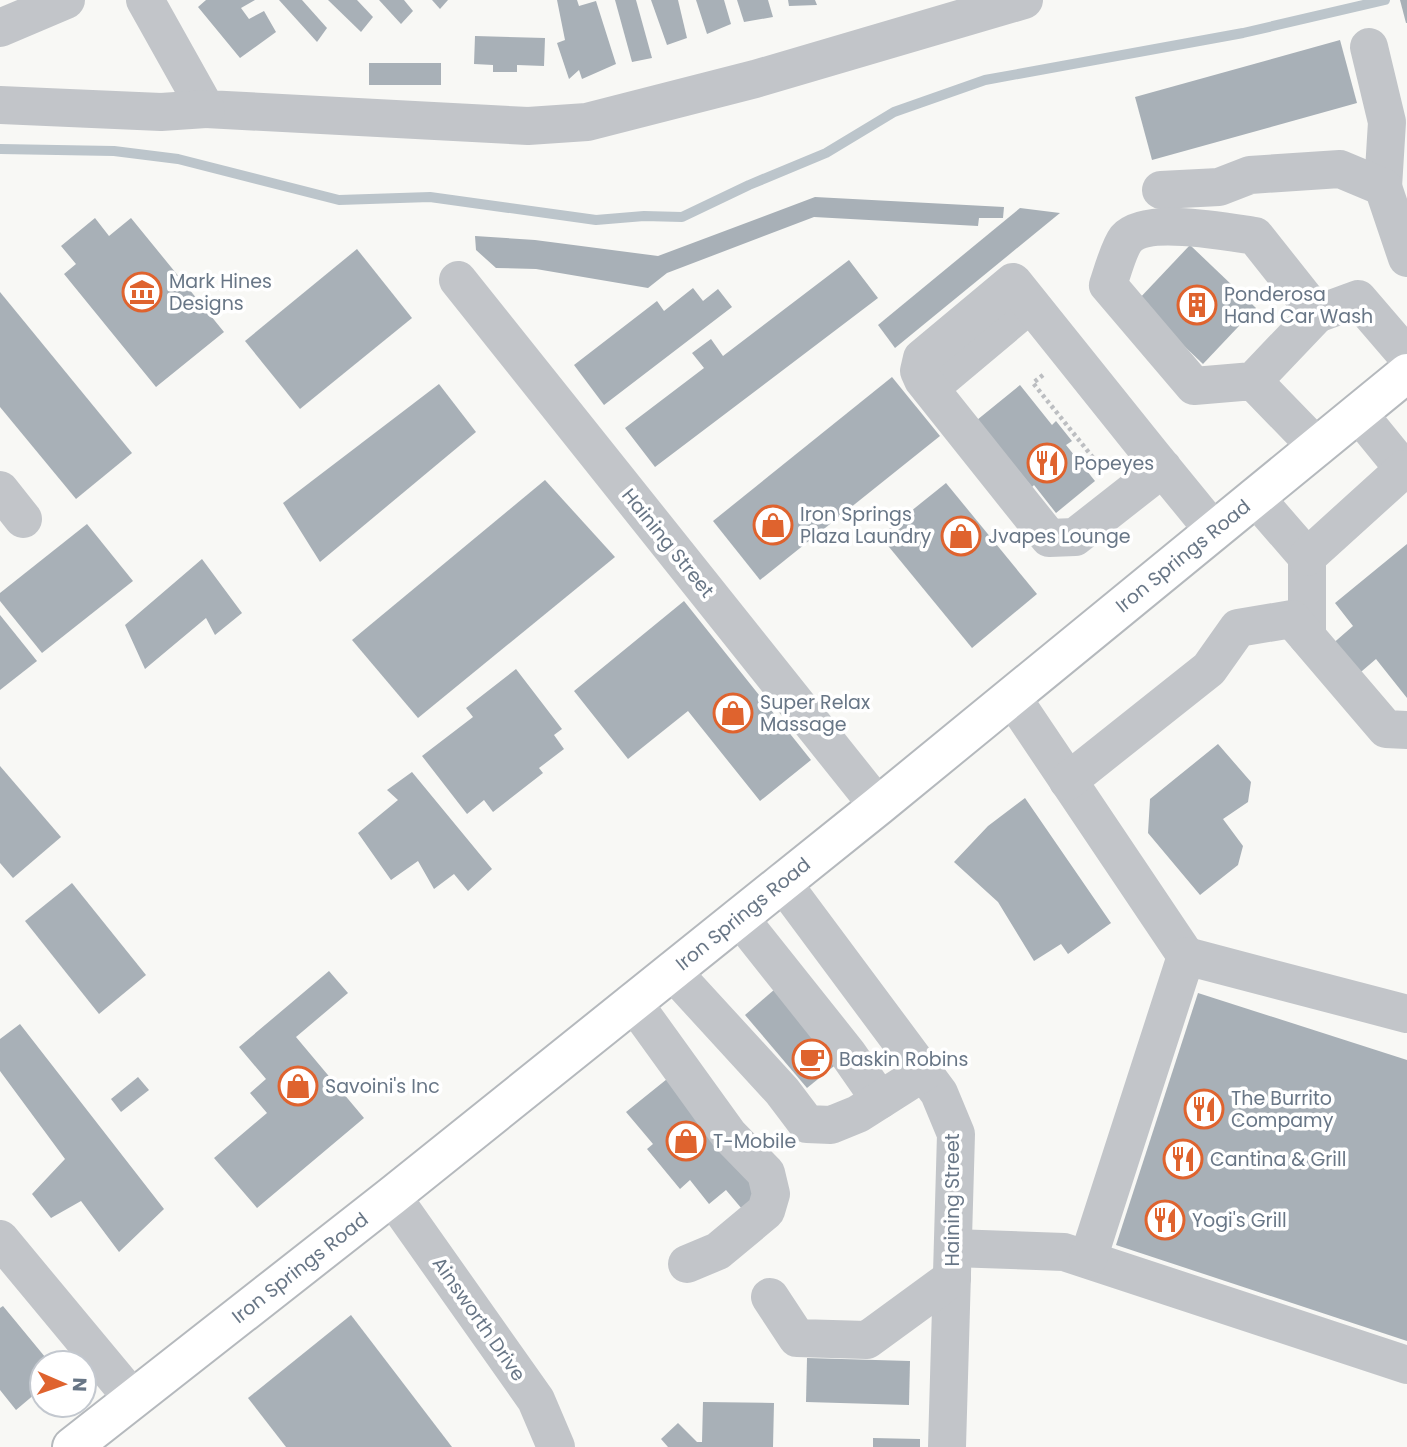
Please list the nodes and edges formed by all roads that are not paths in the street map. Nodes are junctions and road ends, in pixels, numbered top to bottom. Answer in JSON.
{"nodes":[{"id":1,"x":65,"y":0,"type":"edge"},
{"id":2,"x":145,"y":0,"type":"edge"},
{"id":3,"x":1024,"y":0,"type":"edge"},
{"id":4,"x":0,"y":28,"type":"edge"},
{"id":5,"x":1369,"y":47,"type":"dead end"},
{"id":6,"x":0,"y":105,"type":"edge"},
{"id":7,"x":206,"y":109,"type":"junction"},
{"id":8,"x":1383,"y":187,"type":"junction"},
{"id":9,"x":1161,"y":190,"type":"dead end"},
{"id":10,"x":1407,"y":258,"type":"edge"},
{"id":11,"x":458,"y":280,"type":"dead end"},
{"id":12,"x":1317,"y":314,"type":"junction"},
{"id":13,"x":1407,"y":356,"type":"edge"},
{"id":14,"x":1407,"y":373,"type":"edge"},
{"id":15,"x":1253,"y":381,"type":"junction"},
{"id":16,"x":1358,"y":413,"type":"junction"},
{"id":17,"x":1317,"y":447,"type":"junction"},
{"id":18,"x":1163,"y":468,"type":"junction"},
{"id":19,"x":1405,"y":471,"type":"edge"},
{"id":20,"x":1255,"y":497,"type":"junction"},
{"id":21,"x":1214,"y":531,"type":"junction"},
{"id":22,"x":1307,"y":557,"type":"junction"},
{"id":23,"x":1307,"y":636,"type":"junction"},
{"id":24,"x":1012,"y":696,"type":"junction"},
{"id":25,"x":1407,"y":730,"type":"edge"},
{"id":26,"x":1068,"y":781,"type":"junction"},
{"id":27,"x":878,"y":806,"type":"junction"},
{"id":28,"x":782,"y":882,"type":"junction"},
{"id":29,"x":739,"y":918,"type":"junction"},
{"id":30,"x":1185,"y":956,"type":"junction"},
{"id":31,"x":672,"y":971,"type":"junction"},
{"id":32,"x":633,"y":1002,"type":"junction"},
{"id":33,"x":1407,"y":1014,"type":"edge"},
{"id":34,"x":924,"y":1072,"type":"junction"},
{"id":35,"x":880,"y":1100,"type":"junction"},
{"id":36,"x":392,"y":1196,"type":"junction"},
{"id":37,"x":0,"y":1240,"type":"edge"},
{"id":38,"x":1088,"y":1259,"type":"junction"},
{"id":39,"x":953,"y":1263,"type":"junction"},
{"id":40,"x":687,"y":1264,"type":"dead end"},
{"id":41,"x":770,"y":1297,"type":"dead end"},
{"id":42,"x":1407,"y":1365,"type":"edge"},
{"id":43,"x":133,"y":1399,"type":"junction"},
{"id":44,"x":84,"y":1444,"type":"edge"},
{"id":45,"x":556,"y":1447,"type":"edge"},
{"id":46,"x":947,"y":1447,"type":"edge"}],
"edges":[{"from":1,"to":4,"type":"street"},
{"from":2,"to":7,"type":"street"},
{"from":3,"to":7,"type":"street"},
{"from":5,"to":8,"type":"street"},
{"from":6,"to":7,"type":"street"},
{"from":8,"to":9,"type":"street"},
{"from":8,"to":10,"type":"street"},
{"from":11,"to":27,"type":"street","name":"Haining Street"},
{"from":12,"to":13,"type":"street"},
{"from":12,"to":15,"type":"street"},
{"from":12,"to":15,"type":"street"},
{"from":14,"to":16,"type":"main road","name":"Iron Springs Road"},
{"from":15,"to":17,"type":"street"},
{"from":16,"to":17,"type":"main road","name":"Iron Springs Road"},
{"from":16,"to":19,"type":"street"},
{"from":17,"to":20,"type":"main road","name":"Iron Springs Road"},
{"from":18,"to":18,"type":"street"},
{"from":18,"to":21,"type":"street"},
{"from":19,"to":22,"type":"street"},
{"from":20,"to":21,"type":"main road","name":"Iron Springs Road"},
{"from":20,"to":22,"type":"street"},
{"from":21,"to":24,"type":"main road","name":"Iron Springs Road"},
{"from":22,"to":23,"type":"street"},
{"from":23,"to":25,"type":"street"},
{"from":23,"to":26,"type":"street"},
{"from":24,"to":26,"type":"street"},
{"from":24,"to":27,"type":"main road","name":"Iron Springs Road"},
{"from":26,"to":30,"type":"street"},
{"from":27,"to":28,"type":"main road","name":"Iron Springs Road"},
{"from":28,"to":29,"type":"main road","name":"Iron Springs Road"},
{"from":28,"to":34,"type":"street","name":"Haining Street"},
{"from":29,"to":31,"type":"main road","name":"Iron Springs Road"},
{"from":29,"to":35,"type":"street"},
{"from":30,"to":33,"type":"street"},
{"from":30,"to":38,"type":"street"},
{"from":31,"to":32,"type":"main road","name":"Iron Springs Road"},
{"from":31,"to":35,"type":"street"},
{"from":32,"to":36,"type":"main road","name":"Iron Springs Road"},
{"from":32,"to":40,"type":"street"},
{"from":34,"to":35,"type":"street"},
{"from":34,"to":39,"type":"street","name":"Haining Street"},
{"from":36,"to":43,"type":"main road","name":"Iron Springs Road"},
{"from":36,"to":45,"type":"street","name":"Ainsworth Drive"},
{"from":37,"to":43,"type":"street"},
{"from":38,"to":39,"type":"street"},
{"from":38,"to":42,"type":"street"},
{"from":39,"to":41,"type":"street"},
{"from":39,"to":46,"type":"street","name":"Haining Street"},
{"from":43,"to":44,"type":"main road","name":"Iron Springs Road"}]}
